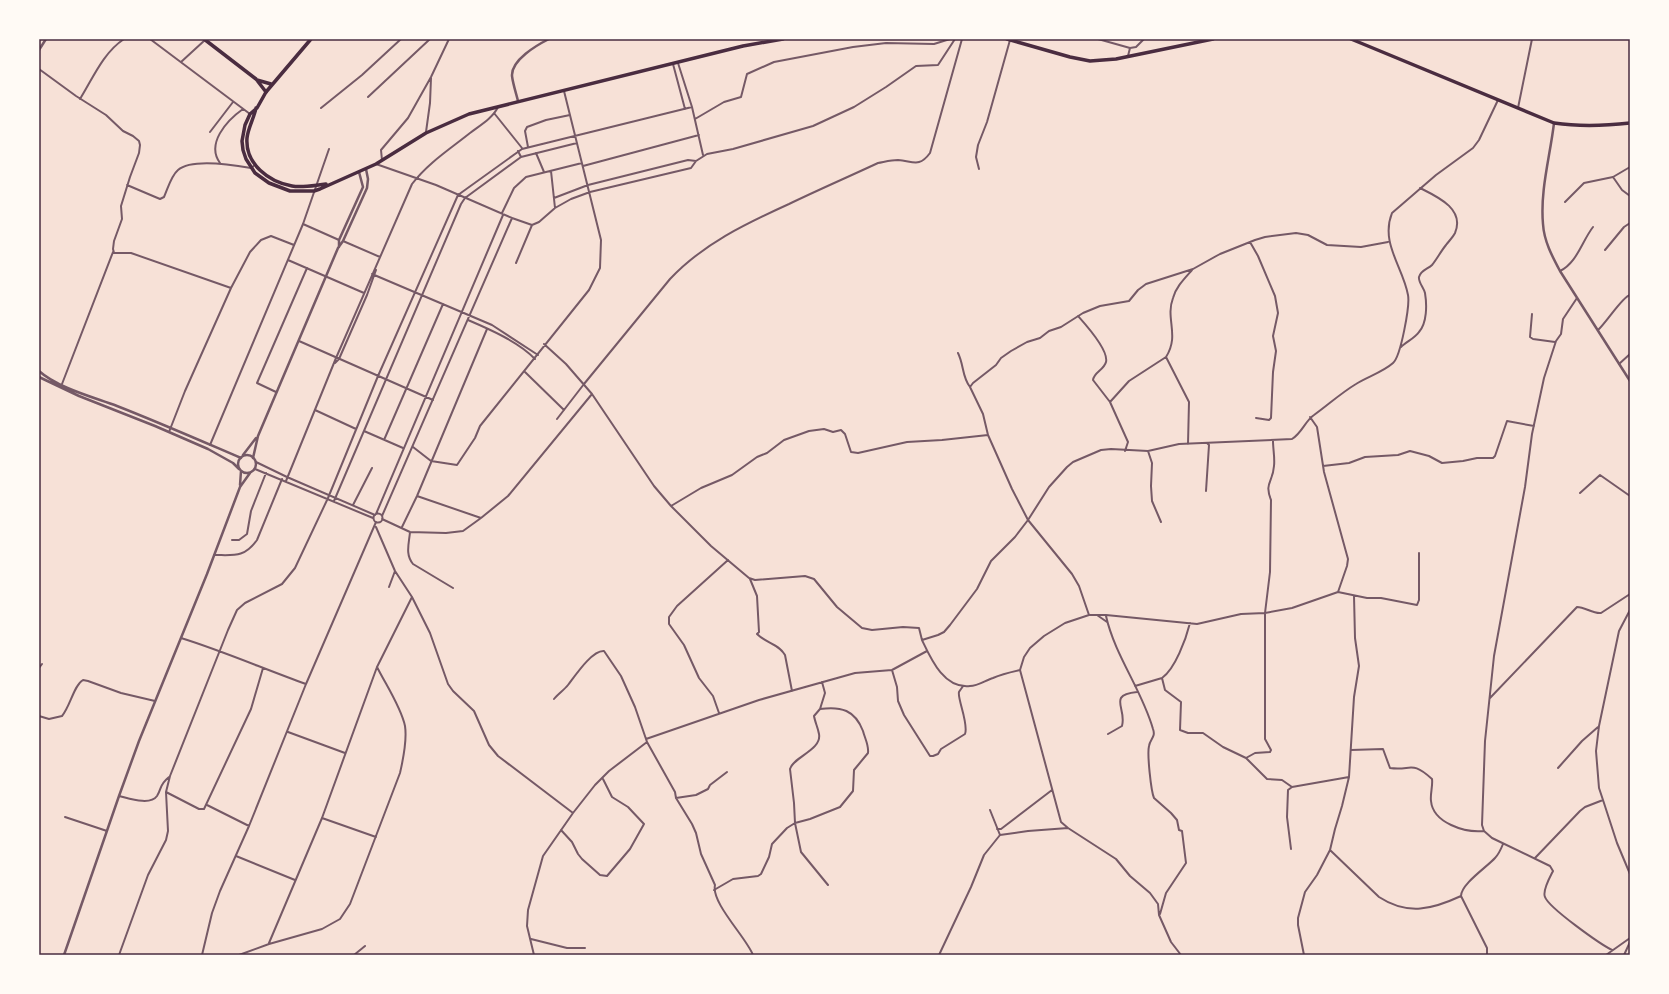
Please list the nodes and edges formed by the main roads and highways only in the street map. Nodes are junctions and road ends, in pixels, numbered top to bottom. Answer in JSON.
{"nodes":[{"id":1,"x":205,"y":39,"type":"edge"},
{"id":2,"x":311,"y":39,"type":"edge"},
{"id":3,"x":783,"y":39,"type":"edge"},
{"id":4,"x":1009,"y":39,"type":"edge"},
{"id":5,"x":1213,"y":39,"type":"edge"},
{"id":6,"x":1351,"y":39,"type":"edge"},
{"id":7,"x":256,"y":79,"type":"junction"},
{"id":8,"x":271,"y":84,"type":"junction"},
{"id":9,"x":266,"y":92,"type":"junction"},
{"id":10,"x":252,"y":115,"type":"junction"},
{"id":11,"x":1630,"y":124,"type":"edge"},
{"id":12,"x":284,"y":184,"type":"junction"},
{"id":13,"x":328,"y":184,"type":"junction"},
{"id":14,"x":282,"y":189,"type":"junction"}],
"edges":[{"from":1,"to":7,"type":"main road"},
{"from":2,"to":8,"type":"main road"},
{"from":3,"to":13,"type":"main road"},
{"from":4,"to":5,"type":"main road"},
{"from":6,"to":11,"type":"main road"},
{"from":7,"to":8,"type":"main road"},
{"from":7,"to":9,"type":"main road"},
{"from":8,"to":9,"type":"main road"},
{"from":9,"to":10,"type":"main road"},
{"from":10,"to":12,"type":"main road"},
{"from":10,"to":14,"type":"main road"},
{"from":12,"to":13,"type":"main road"},
{"from":12,"to":14,"type":"main road"},
{"from":13,"to":14,"type":"main road"}]}
